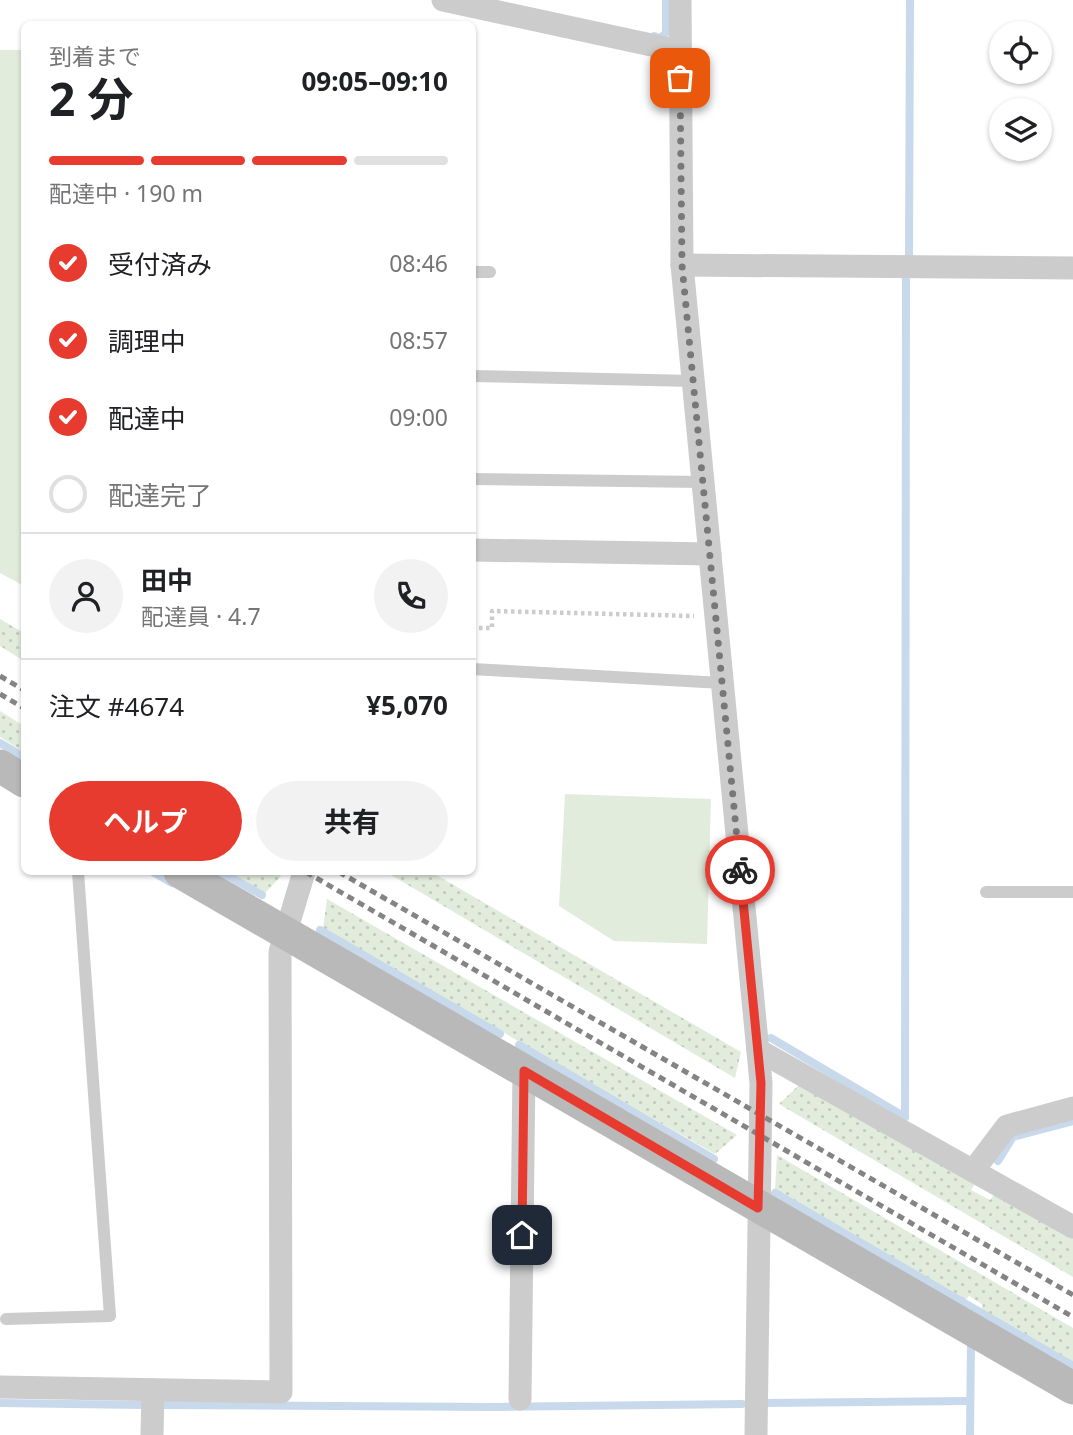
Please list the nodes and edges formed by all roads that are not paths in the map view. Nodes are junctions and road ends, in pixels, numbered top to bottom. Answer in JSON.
{"nodes":[{"id":1,"x":443,"y":0,"type":"edge"},
{"id":2,"x":680,"y":0,"type":"edge"},
{"id":3,"x":679,"y":51,"type":"junction"},
{"id":4,"x":682,"y":265,"type":"junction"},
{"id":5,"x":1073,"y":268,"type":"edge"},
{"id":6,"x":476,"y":272,"type":"edge"},
{"id":7,"x":490,"y":272,"type":"dead end"},
{"id":8,"x":476,"y":376,"type":"edge"},
{"id":9,"x":693,"y":381,"type":"junction"},
{"id":10,"x":476,"y":479,"type":"edge"},
{"id":11,"x":703,"y":482,"type":"junction"},
{"id":12,"x":476,"y":550,"type":"edge"},
{"id":13,"x":710,"y":554,"type":"junction"},
{"id":14,"x":476,"y":669,"type":"edge"},
{"id":15,"x":722,"y":683,"type":"junction"},
{"id":16,"x":0,"y":766,"type":"edge"},
{"id":17,"x":21,"y":779,"type":"edge"},
{"id":18,"x":78,"y":875,"type":"edge"},
{"id":19,"x":185,"y":875,"type":"edge"},
{"id":20,"x":303,"y":875,"type":"edge"},
{"id":21,"x":986,"y":892,"type":"dead end"},
{"id":22,"x":1073,"y":892,"type":"edge"},
{"id":23,"x":286,"y":933,"type":"junction"},
{"id":24,"x":758,"y":1050,"type":"junction"},
{"id":25,"x":524,"y":1071,"type":"junction"},
{"id":26,"x":1073,"y":1108,"type":"edge"},
{"id":27,"x":974,"y":1171,"type":"junction"},
{"id":28,"x":758,"y":1208,"type":"junction"},
{"id":29,"x":1073,"y":1227,"type":"edge"},
{"id":30,"x":6,"y":1319,"type":"dead end"},
{"id":31,"x":0,"y":1387,"type":"edge"},
{"id":32,"x":1073,"y":1388,"type":"edge"},
{"id":33,"x":153,"y":1390,"type":"junction"},
{"id":34,"x":520,"y":1399,"type":"dead end"},
{"id":35,"x":152,"y":1435,"type":"edge"},
{"id":36,"x":756,"y":1435,"type":"edge"}],
"edges":[{"from":1,"to":3,"type":"street"},
{"from":2,"to":3,"type":"street"},
{"from":3,"to":4,"type":"street"},
{"from":4,"to":5,"type":"street"},
{"from":4,"to":9,"type":"street"},
{"from":6,"to":7,"type":"lane"},
{"from":8,"to":9,"type":"lane"},
{"from":9,"to":11,"type":"street"},
{"from":10,"to":11,"type":"lane"},
{"from":11,"to":13,"type":"street"},
{"from":12,"to":13,"type":"street"},
{"from":13,"to":15,"type":"street"},
{"from":14,"to":15,"type":"lane"},
{"from":15,"to":24,"type":"street"},
{"from":16,"to":17,"type":"street"},
{"from":18,"to":30,"type":"lane"},
{"from":19,"to":23,"type":"street"},
{"from":20,"to":23,"type":"street"},
{"from":21,"to":22,"type":"lane"},
{"from":23,"to":25,"type":"street"},
{"from":23,"to":33,"type":"street"},
{"from":24,"to":27,"type":"street"},
{"from":24,"to":28,"type":"street"},
{"from":25,"to":28,"type":"street"},
{"from":25,"to":34,"type":"street"},
{"from":26,"to":27,"type":"street"},
{"from":27,"to":29,"type":"street"},
{"from":28,"to":32,"type":"street"},
{"from":28,"to":36,"type":"street"},
{"from":31,"to":33,"type":"street"},
{"from":33,"to":35,"type":"street"}]}
